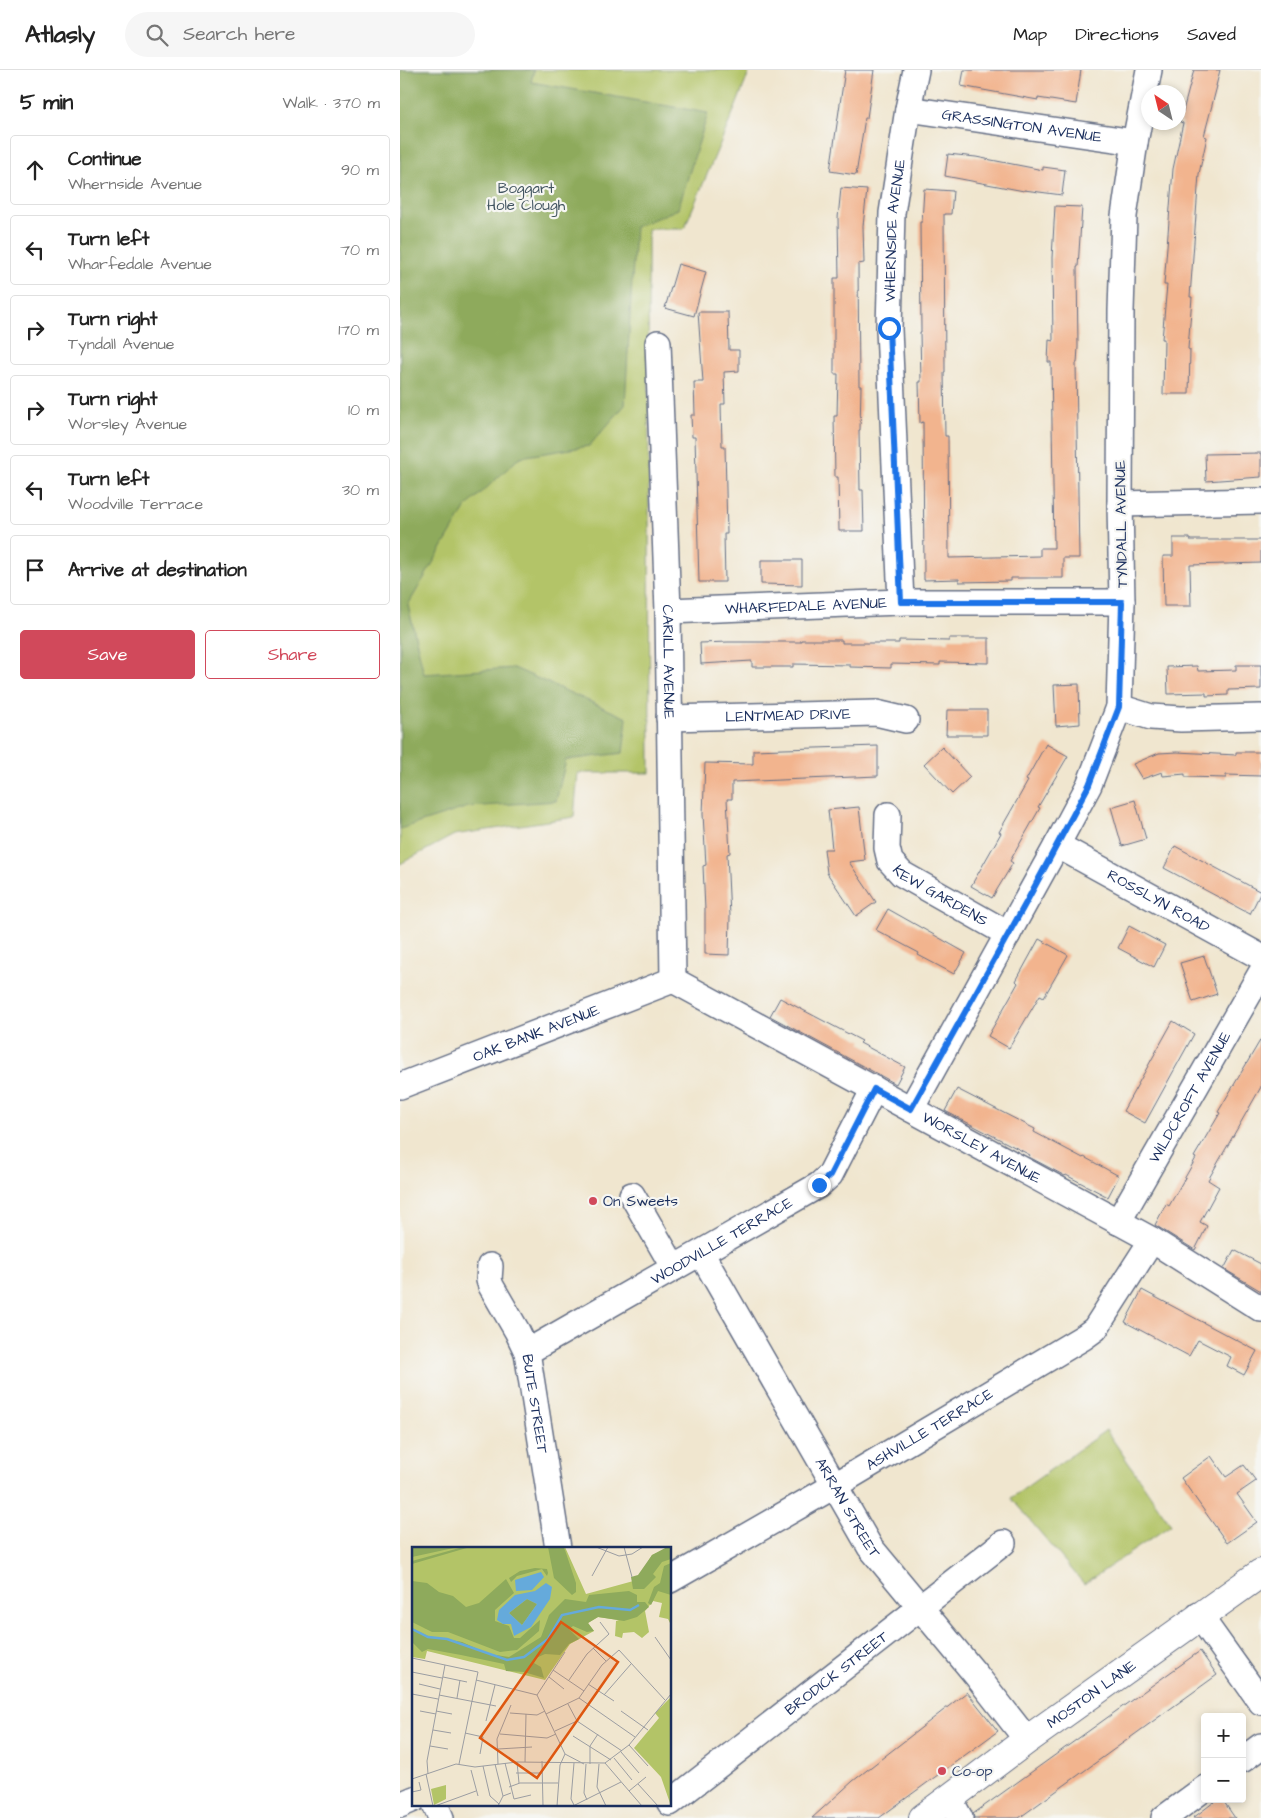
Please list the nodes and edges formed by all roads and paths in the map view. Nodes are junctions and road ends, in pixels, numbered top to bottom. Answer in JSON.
{"nodes":[{"id":1,"x":916,"y":70,"type":"edge"},
{"id":2,"x":1149,"y":70,"type":"edge"},
{"id":3,"x":908,"y":109,"type":"junction"},
{"id":4,"x":1135,"y":142,"type":"junction"},
{"id":5,"x":658,"y":343,"type":"dead end"},
{"id":6,"x":1261,"y":501,"type":"edge"},
{"id":7,"x":1120,"y":504,"type":"junction"},
{"id":8,"x":901,"y":602,"type":"junction"},
{"id":9,"x":1122,"y":602,"type":"junction"},
{"id":10,"x":668,"y":611,"type":"junction"},
{"id":11,"x":1119,"y":707,"type":"junction"},
{"id":12,"x":1261,"y":717,"type":"edge"},
{"id":13,"x":669,"y":718,"type":"junction"},
{"id":14,"x":906,"y":720,"type":"dead end"},
{"id":15,"x":888,"y":815,"type":"dead end"},
{"id":16,"x":1057,"y":845,"type":"junction"},
{"id":17,"x":1008,"y":934,"type":"junction"},
{"id":18,"x":1261,"y":957,"type":"edge"},
{"id":19,"x":1261,"y":973,"type":"edge"},
{"id":20,"x":673,"y":980,"type":"junction"},
{"id":21,"x":400,"y":1086,"type":"edge"},
{"id":22,"x":874,"y":1089,"type":"junction"},
{"id":23,"x":911,"y":1109,"type":"junction"},
{"id":24,"x":632,"y":1196,"type":"dead end"},
{"id":25,"x":1118,"y":1222,"type":"junction"},
{"id":26,"x":1152,"y":1240,"type":"junction"},
{"id":27,"x":701,"y":1253,"type":"junction"},
{"id":28,"x":490,"y":1266,"type":"dead end"},
{"id":29,"x":674,"y":1268,"type":"junction"},
{"id":30,"x":1261,"y":1309,"type":"edge"},
{"id":31,"x":527,"y":1352,"type":"junction"},
{"id":32,"x":834,"y":1486,"type":"junction"},
{"id":33,"x":1003,"y":1543,"type":"dead end"},
{"id":34,"x":558,"y":1547,"type":"edge"},
{"id":35,"x":1261,"y":1573,"type":"edge"},
{"id":36,"x":671,"y":1579,"type":"edge"},
{"id":37,"x":919,"y":1608,"type":"junction"},
{"id":38,"x":1199,"y":1615,"type":"junction"},
{"id":39,"x":1261,"y":1702,"type":"edge"},
{"id":40,"x":1027,"y":1740,"type":"junction"},
{"id":41,"x":1261,"y":1746,"type":"edge"},
{"id":42,"x":1245,"y":1758,"type":"edge"},
{"id":43,"x":1201,"y":1791,"type":"edge"},
{"id":44,"x":412,"y":1800,"type":"edge"},
{"id":45,"x":671,"y":1804,"type":"edge"},
{"id":46,"x":400,"y":1805,"type":"edge"},
{"id":47,"x":436,"y":1806,"type":"edge"},
{"id":48,"x":954,"y":1808,"type":"edge"},
{"id":49,"x":441,"y":1818,"type":"edge"},
{"id":50,"x":923,"y":1818,"type":"edge"},
{"id":51,"x":1164,"y":1818,"type":"edge"}],
"edges":[{"from":1,"to":3,"type":"street","name":"WHERNSIDE AVENUE"},
{"from":2,"to":4,"type":"street","name":"TYNDALL AVENUE"},
{"from":3,"to":4,"type":"street","name":"GRASSINGTON AVENUE"},
{"from":3,"to":8,"type":"street","name":"WHERNSIDE AVENUE"},
{"from":4,"to":7,"type":"street","name":"TYNDALL AVENUE"},
{"from":5,"to":10,"type":"street","name":"CARILL AVENUE"},
{"from":6,"to":7,"type":"street"},
{"from":7,"to":9,"type":"street","name":"TYNDALL AVENUE"},
{"from":8,"to":9,"type":"street","name":"WHARFEDALE AVENUE"},
{"from":8,"to":10,"type":"street","name":"WHARFEDALE AVENUE"},
{"from":9,"to":11,"type":"street","name":"TYNDALL AVENUE"},
{"from":10,"to":13,"type":"street","name":"CARILL AVENUE"},
{"from":11,"to":12,"type":"street"},
{"from":11,"to":16,"type":"street","name":"TYNDALL AVENUE"},
{"from":13,"to":14,"type":"street","name":"LENTMEAD DRIVE"},
{"from":13,"to":20,"type":"street","name":"CARILL AVENUE"},
{"from":15,"to":17,"type":"street","name":"KEW GARDENS"},
{"from":16,"to":17,"type":"street","name":"TYNDALL AVENUE"},
{"from":16,"to":18,"type":"street","name":"ROSSLYN ROAD"},
{"from":17,"to":23,"type":"street","name":"TYNDALL AVENUE"},
{"from":19,"to":25,"type":"street","name":"WILDCROFT AVENUE"},
{"from":20,"to":21,"type":"street","name":"OAK BANK AVENUE"},
{"from":20,"to":22,"type":"street","name":"WORSLEY AVENUE"},
{"from":22,"to":23,"type":"street","name":"WORSLEY AVENUE"},
{"from":22,"to":27,"type":"street","name":"WOODVILLE TERRACE"},
{"from":23,"to":25,"type":"street","name":"WORSLEY AVENUE"},
{"from":24,"to":29,"type":"street"},
{"from":25,"to":26,"type":"street","name":"WORSLEY AVENUE"},
{"from":26,"to":30,"type":"street","name":"WORSLEY AVENUE"},
{"from":26,"to":32,"type":"street","name":"ASHVILLE TERRACE"},
{"from":27,"to":29,"type":"street","name":"WOODVILLE TERRACE"},
{"from":27,"to":32,"type":"street","name":"ARRAN STREET"},
{"from":28,"to":31,"type":"street","name":"BUTE STREET"},
{"from":29,"to":31,"type":"street","name":"WOODVILLE TERRACE"},
{"from":31,"to":34,"type":"street","name":"BUTE STREET"},
{"from":32,"to":36,"type":"street","name":"ASHVILLE TERRACE"},
{"from":32,"to":37,"type":"street","name":"ARRAN STREET"},
{"from":33,"to":37,"type":"street","name":"BRODICK STREET"},
{"from":35,"to":38,"type":"street","name":"MOSTON LANE"},
{"from":37,"to":40,"type":"street","name":"ARRAN STREET"},
{"from":37,"to":45,"type":"street","name":"BRODICK STREET"},
{"from":38,"to":39,"type":"street"},
{"from":38,"to":40,"type":"street","name":"MOSTON LANE"},
{"from":40,"to":48,"type":"street","name":"MOSTON LANE"},
{"from":41,"to":42,"type":"street"},
{"from":43,"to":51,"type":"street"},
{"from":44,"to":46,"type":"street"},
{"from":47,"to":49,"type":"street"},
{"from":48,"to":50,"type":"street","name":"MOSTON LANE"}]}
